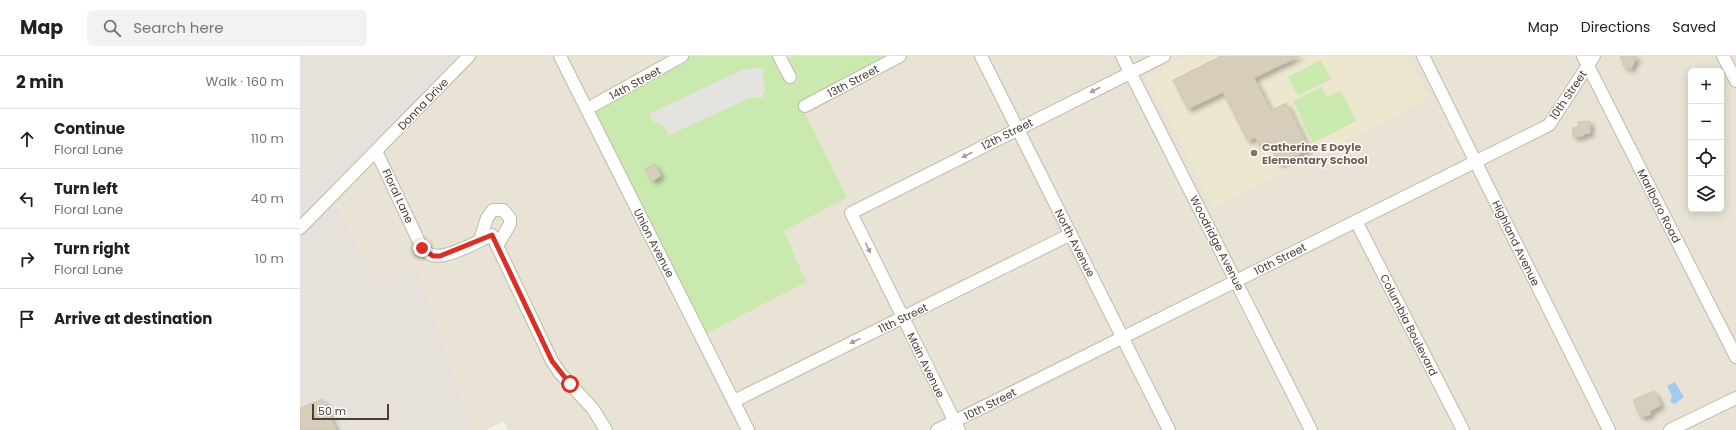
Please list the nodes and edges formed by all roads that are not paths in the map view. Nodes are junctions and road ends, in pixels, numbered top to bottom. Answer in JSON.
{"nodes":[{"id":1,"x":469,"y":56,"type":"edge"},
{"id":2,"x":560,"y":56,"type":"edge"},
{"id":3,"x":682,"y":56,"type":"edge"},
{"id":4,"x":779,"y":56,"type":"edge"},
{"id":5,"x":900,"y":56,"type":"edge"},
{"id":6,"x":981,"y":56,"type":"edge"},
{"id":7,"x":1122,"y":56,"type":"edge"},
{"id":8,"x":1164,"y":56,"type":"edge"},
{"id":9,"x":1423,"y":56,"type":"edge"},
{"id":10,"x":1723,"y":56,"type":"edge"},
{"id":11,"x":1588,"y":59,"type":"edge"},
{"id":12,"x":1130,"y":73,"type":"junction"},
{"id":13,"x":790,"y":77,"type":"dead end"},
{"id":14,"x":1736,"y":81,"type":"edge"},
{"id":15,"x":805,"y":106,"type":"dead end"},
{"id":16,"x":587,"y":110,"type":"junction"},
{"id":17,"x":1018,"y":129,"type":"junction"},
{"id":18,"x":376,"y":151,"type":"junction"},
{"id":19,"x":1475,"y":161,"type":"junction"},
{"id":20,"x":851,"y":213,"type":"joint"},
{"id":21,"x":1356,"y":221,"type":"junction"},
{"id":22,"x":300,"y":228,"type":"edge"},
{"id":23,"x":1071,"y":234,"type":"junction"},
{"id":24,"x":480,"y":240,"type":"junction"},
{"id":25,"x":497,"y":246,"type":"junction"},
{"id":26,"x":1236,"y":280,"type":"junction"},
{"id":27,"x":903,"y":318,"type":"junction"},
{"id":28,"x":1123,"y":337,"type":"junction"},
{"id":29,"x":1736,"y":357,"type":"edge"},
{"id":30,"x":1736,"y":398,"type":"edge"},
{"id":31,"x":734,"y":401,"type":"junction"},
{"id":32,"x":956,"y":426,"type":"edge"},
{"id":33,"x":606,"y":430,"type":"edge"},
{"id":34,"x":747,"y":430,"type":"edge"},
{"id":35,"x":937,"y":430,"type":"edge"},
{"id":36,"x":1169,"y":430,"type":"edge"},
{"id":37,"x":1311,"y":430,"type":"edge"},
{"id":38,"x":1463,"y":430,"type":"edge"},
{"id":39,"x":1609,"y":430,"type":"edge"},
{"id":40,"x":1670,"y":430,"type":"edge"}],
"edges":[{"from":1,"to":18,"type":"street","name":"Donna Drive"},
{"from":2,"to":16,"type":"street","name":"Union Avenue"},
{"from":3,"to":16,"type":"street","name":"14th Street"},
{"from":4,"to":13,"type":"street"},
{"from":5,"to":15,"type":"street","name":"13th Street"},
{"from":6,"to":17,"type":"street","name":"North Avenue"},
{"from":7,"to":12,"type":"street","name":"Woodridge Avenue"},
{"from":8,"to":12,"type":"street","name":"12th Street"},
{"from":9,"to":19,"type":"street","name":"Highland Avenue"},
{"from":10,"to":14,"type":"street"},
{"from":11,"to":19,"type":"street","name":"10th Street"},
{"from":11,"to":29,"type":"street","name":"Marlboro Road"},
{"from":12,"to":17,"type":"street","name":"12th Street","one_way":true},
{"from":12,"to":26,"type":"street","name":"Woodridge Avenue"},
{"from":16,"to":31,"type":"street","name":"Union Avenue"},
{"from":17,"to":20,"type":"street","name":"12th Street","one_way":true},
{"from":17,"to":23,"type":"street","name":"North Avenue"},
{"from":18,"to":22,"type":"street","name":"Donna Drive"},
{"from":18,"to":24,"type":"street","name":"Floral Lane"},
{"from":19,"to":21,"type":"street","name":"10th Street"},
{"from":19,"to":39,"type":"street","name":"Highland Avenue"},
{"from":20,"to":27,"type":"street","name":"Main Avenue","one_way":true},
{"from":21,"to":26,"type":"street","name":"10th Street"},
{"from":21,"to":38,"type":"street","name":"Columbia Boulevard"},
{"from":23,"to":27,"type":"street","name":"11th Street"},
{"from":23,"to":28,"type":"street","name":"North Avenue"},
{"from":24,"to":25,"type":"street","name":"Floral Lane"},
{"from":24,"to":25,"type":"street"},
{"from":25,"to":33,"type":"street"},
{"from":26,"to":28,"type":"street","name":"10th Street"},
{"from":26,"to":37,"type":"street","name":"Woodridge Avenue"},
{"from":27,"to":31,"type":"street","name":"11th Street","one_way":true},
{"from":27,"to":32,"type":"street","name":"Main Avenue"},
{"from":28,"to":32,"type":"street","name":"10th Street"},
{"from":28,"to":36,"type":"street","name":"North Avenue"},
{"from":30,"to":40,"type":"street"},
{"from":31,"to":34,"type":"street","name":"Union Avenue"},
{"from":32,"to":35,"type":"street","name":"10th Street"}]}
